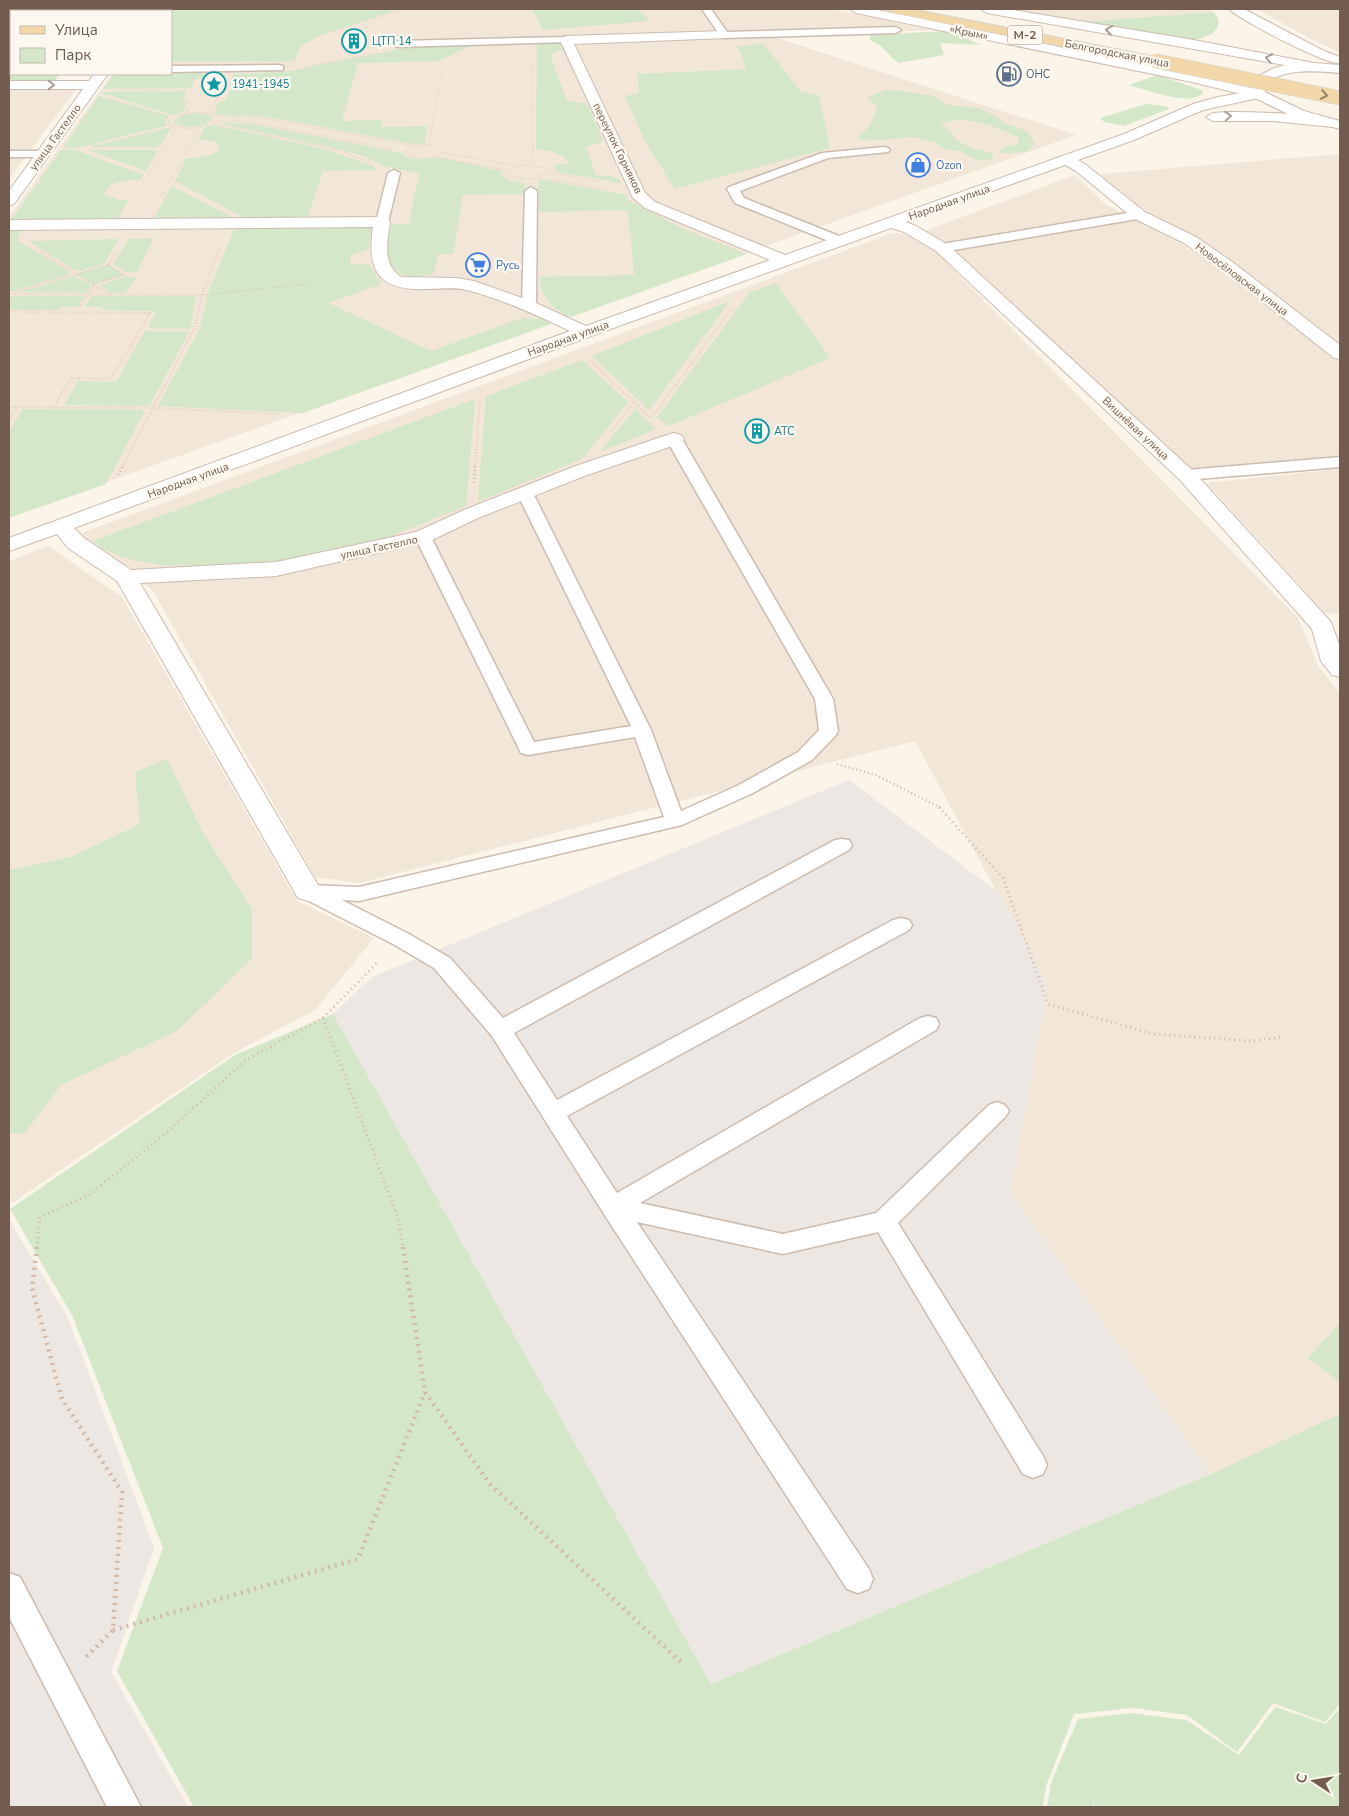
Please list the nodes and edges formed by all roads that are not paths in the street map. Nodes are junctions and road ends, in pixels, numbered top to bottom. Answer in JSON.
{"nodes":[{"id":1,"x":707,"y":9,"type":"edge"},
{"id":2,"x":856,"y":9,"type":"edge"},
{"id":3,"x":894,"y":9,"type":"edge"},
{"id":4,"x":945,"y":9,"type":"edge"},
{"id":5,"x":987,"y":9,"type":"edge"},
{"id":6,"x":1228,"y":9,"type":"edge"},
{"id":7,"x":1235,"y":9,"type":"edge"},
{"id":8,"x":896,"y":30,"type":"dead end"},
{"id":9,"x":724,"y":35,"type":"junction"},
{"id":10,"x":1229,"y":39,"type":"dead end"},
{"id":11,"x":566,"y":40,"type":"junction"},
{"id":12,"x":397,"y":44,"type":"dead end"},
{"id":13,"x":1190,"y":45,"type":"junction"},
{"id":14,"x":1340,"y":62,"type":"edge"},
{"id":15,"x":279,"y":68,"type":"road end"},
{"id":16,"x":1317,"y":68,"type":"junction"},
{"id":17,"x":172,"y":69,"type":"edge"},
{"id":18,"x":1340,"y":69,"type":"edge"},
{"id":19,"x":1192,"y":78,"type":"junction"},
{"id":20,"x":97,"y":79,"type":"edge"},
{"id":21,"x":9,"y":85,"type":"edge"},
{"id":22,"x":1340,"y":86,"type":"edge"},
{"id":23,"x":1258,"y":94,"type":"junction"},
{"id":24,"x":1340,"y":98,"type":"edge"},
{"id":25,"x":1218,"y":101,"type":"junction"},
{"id":26,"x":1337,"y":124,"type":"edge"},
{"id":27,"x":1129,"y":137,"type":"junction"},
{"id":28,"x":884,"y":150,"type":"dead end"},
{"id":29,"x":9,"y":154,"type":"edge"},
{"id":30,"x":43,"y":154,"type":"junction"},
{"id":31,"x":1066,"y":160,"type":"junction"},
{"id":32,"x":394,"y":173,"type":"road end"},
{"id":33,"x":531,"y":191,"type":"dead end"},
{"id":34,"x":11,"y":194,"type":"edge"},
{"id":35,"x":1139,"y":215,"type":"junction"},
{"id":36,"x":382,"y":222,"type":"junction"},
{"id":37,"x":892,"y":222,"type":"junction"},
{"id":38,"x":9,"y":225,"type":"edge"},
{"id":39,"x":840,"y":241,"type":"junction"},
{"id":40,"x":942,"y":248,"type":"junction"},
{"id":41,"x":784,"y":260,"type":"junction"},
{"id":42,"x":530,"y":305,"type":"junction"},
{"id":43,"x":585,"y":332,"type":"junction"},
{"id":44,"x":1340,"y":354,"type":"edge"},
{"id":45,"x":674,"y":439,"type":"joint"},
{"id":46,"x":1340,"y":462,"type":"edge"},
{"id":47,"x":1186,"y":475,"type":"junction"},
{"id":48,"x":525,"y":493,"type":"junction"},
{"id":49,"x":62,"y":527,"type":"junction"},
{"id":50,"x":423,"y":537,"type":"junction"},
{"id":51,"x":9,"y":545,"type":"edge"},
{"id":52,"x":126,"y":577,"type":"junction"},
{"id":53,"x":1340,"y":670,"type":"edge"},
{"id":54,"x":642,"y":730,"type":"junction"},
{"id":55,"x":675,"y":821,"type":"junction"},
{"id":56,"x":842,"y":844,"type":"dead end"},
{"id":57,"x":308,"y":892,"type":"junction"},
{"id":58,"x":901,"y":925,"type":"dead end"},
{"id":59,"x":928,"y":1024,"type":"dead end"},
{"id":60,"x":500,"y":1030,"type":"junction"},
{"id":61,"x":997,"y":1111,"type":"dead end"},
{"id":62,"x":552,"y":1113,"type":"junction"},
{"id":63,"x":613,"y":1207,"type":"junction"},
{"id":64,"x":884,"y":1221,"type":"junction"},
{"id":65,"x":1033,"y":1465,"type":"dead end"},
{"id":66,"x":858,"y":1579,"type":"dead end"},
{"id":67,"x":9,"y":1587,"type":"edge"},
{"id":68,"x":126,"y":1807,"type":"edge"}],
"edges":[{"from":1,"to":9,"type":"lane"},
{"from":2,"to":19,"type":"street","name":"«Крым»","number":"М-2"},
{"from":3,"to":24,"type":"main road","name":"Белгородская улица","number":"М-2","one_way":true,"bridge":true},
{"from":4,"to":22,"type":"main road","name":"«Крым»","number":"М-2"},
{"from":13,"to":5,"type":"street","name":"«Крым»","number":"М-2","one_way":true},
{"from":6,"to":16,"type":"street"},
{"from":7,"to":14,"type":"street"},
{"from":8,"to":9,"type":"lane"},
{"from":9,"to":11,"type":"street"},
{"from":10,"to":13,"type":"street"},
{"from":11,"to":12,"type":"lane"},
{"from":11,"to":41,"type":"street","name":"переулок Горняков"},
{"from":16,"to":13,"type":"street","name":"«Крым»","number":"М-2","one_way":true},
{"from":15,"to":17,"type":"lane"},
{"from":16,"to":18,"type":"street"},
{"from":16,"to":23,"type":"street"},
{"from":19,"to":23,"type":"street","name":"«Крым»","number":"М-2"},
{"from":19,"to":25,"type":"street"},
{"from":21,"to":20,"type":"street","one_way":true},
{"from":20,"to":30,"type":"street","name":"улица Гастелло"},
{"from":23,"to":25,"type":"street"},
{"from":23,"to":26,"type":"street","name":"«Крым»"},
{"from":25,"to":27,"type":"street"},
{"from":27,"to":26,"type":"street","one_way":true},
{"from":27,"to":31,"type":"street","name":"Народная улица"},
{"from":28,"to":39,"type":"lane"},
{"from":29,"to":30,"type":"lane"},
{"from":30,"to":34,"type":"street","name":"улица Гастелло"},
{"from":31,"to":35,"type":"street","name":"Новосёловская улица"},
{"from":31,"to":37,"type":"street","name":"Народная улица"},
{"from":32,"to":36,"type":"lane"},
{"from":33,"to":42,"type":"lane"},
{"from":35,"to":40,"type":"lane"},
{"from":35,"to":44,"type":"street","name":"Новосёловская улица"},
{"from":36,"to":38,"type":"street"},
{"from":36,"to":42,"type":"street"},
{"from":37,"to":39,"type":"street","name":"Народная улица"},
{"from":37,"to":40,"type":"street","name":"Вишнёвая улица"},
{"from":39,"to":41,"type":"street","name":"Народная улица"},
{"from":40,"to":47,"type":"street","name":"Вишнёвая улица"},
{"from":41,"to":43,"type":"street","name":"Народная улица"},
{"from":42,"to":43,"type":"street"},
{"from":43,"to":49,"type":"street","name":"Народная улица"},
{"from":45,"to":48,"type":"street","name":"улица Гастелло"},
{"from":45,"to":55,"type":"lane"},
{"from":46,"to":47,"type":"lane"},
{"from":47,"to":53,"type":"street","name":"Вишнёвая улица"},
{"from":48,"to":50,"type":"street","name":"улица Гастелло"},
{"from":48,"to":54,"type":"lane"},
{"from":49,"to":51,"type":"street","name":"Народная улица"},
{"from":49,"to":52,"type":"street"},
{"from":50,"to":52,"type":"street","name":"улица Гастелло"},
{"from":50,"to":54,"type":"lane"},
{"from":52,"to":57,"type":"street"},
{"from":54,"to":55,"type":"lane"},
{"from":55,"to":57,"type":"lane"},
{"from":56,"to":60,"type":"lane"},
{"from":57,"to":60,"type":"lane"},
{"from":58,"to":62,"type":"lane"},
{"from":59,"to":63,"type":"lane"},
{"from":60,"to":62,"type":"lane"},
{"from":61,"to":64,"type":"lane"},
{"from":62,"to":63,"type":"lane"},
{"from":63,"to":64,"type":"lane"},
{"from":63,"to":66,"type":"lane"},
{"from":64,"to":65,"type":"lane"},
{"from":67,"to":68,"type":"lane"}]}
